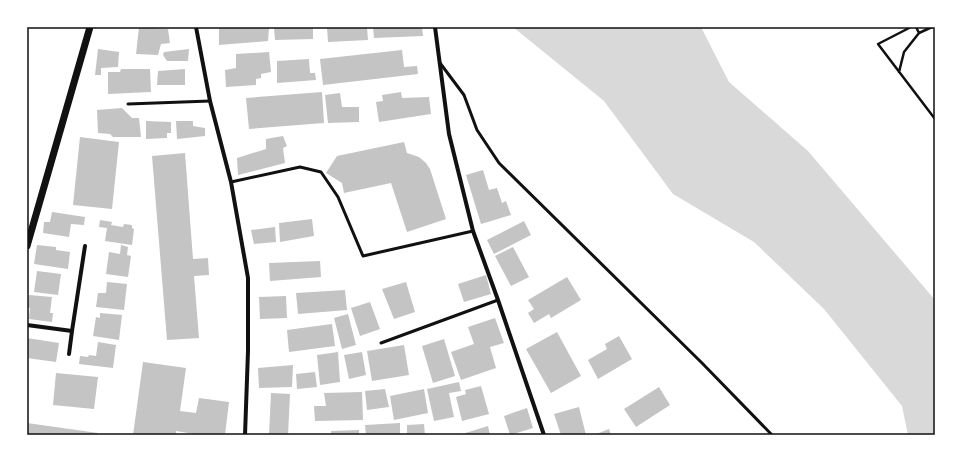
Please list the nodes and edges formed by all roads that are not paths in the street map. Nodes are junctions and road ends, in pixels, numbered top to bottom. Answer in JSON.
{"nodes":[{"id":1,"x":90,"y":27,"type":"edge"},
{"id":2,"x":196,"y":27,"type":"edge"},
{"id":3,"x":435,"y":27,"type":"edge"},
{"id":4,"x":440,"y":63,"type":"junction"},
{"id":5,"x":210,"y":101,"type":"junction"},
{"id":6,"x":128,"y":104,"type":"dead end"},
{"id":7,"x":231,"y":182,"type":"junction"},
{"id":8,"x":473,"y":231,"type":"junction"},
{"id":9,"x":27,"y":246,"type":"edge"},
{"id":10,"x":85,"y":246,"type":"dead end"},
{"id":11,"x":498,"y":300,"type":"junction"},
{"id":12,"x":27,"y":325,"type":"edge"},
{"id":13,"x":72,"y":331,"type":"junction"},
{"id":14,"x":381,"y":343,"type":"dead end"},
{"id":15,"x":69,"y":354,"type":"dead end"},
{"id":16,"x":245,"y":435,"type":"edge"},
{"id":17,"x":544,"y":435,"type":"edge"},
{"id":18,"x":772,"y":435,"type":"edge"}],
"edges":[{"from":1,"to":9,"type":"street"},
{"from":2,"to":5,"type":"street"},
{"from":3,"to":4,"type":"street"},
{"from":4,"to":8,"type":"street"},
{"from":4,"to":18,"type":"lane"},
{"from":5,"to":6,"type":"lane"},
{"from":5,"to":7,"type":"street"},
{"from":7,"to":8,"type":"lane"},
{"from":7,"to":16,"type":"street"},
{"from":8,"to":11,"type":"street"},
{"from":10,"to":13,"type":"street"},
{"from":11,"to":14,"type":"lane"},
{"from":11,"to":17,"type":"street"},
{"from":12,"to":13,"type":"street"},
{"from":13,"to":15,"type":"street"}]}
